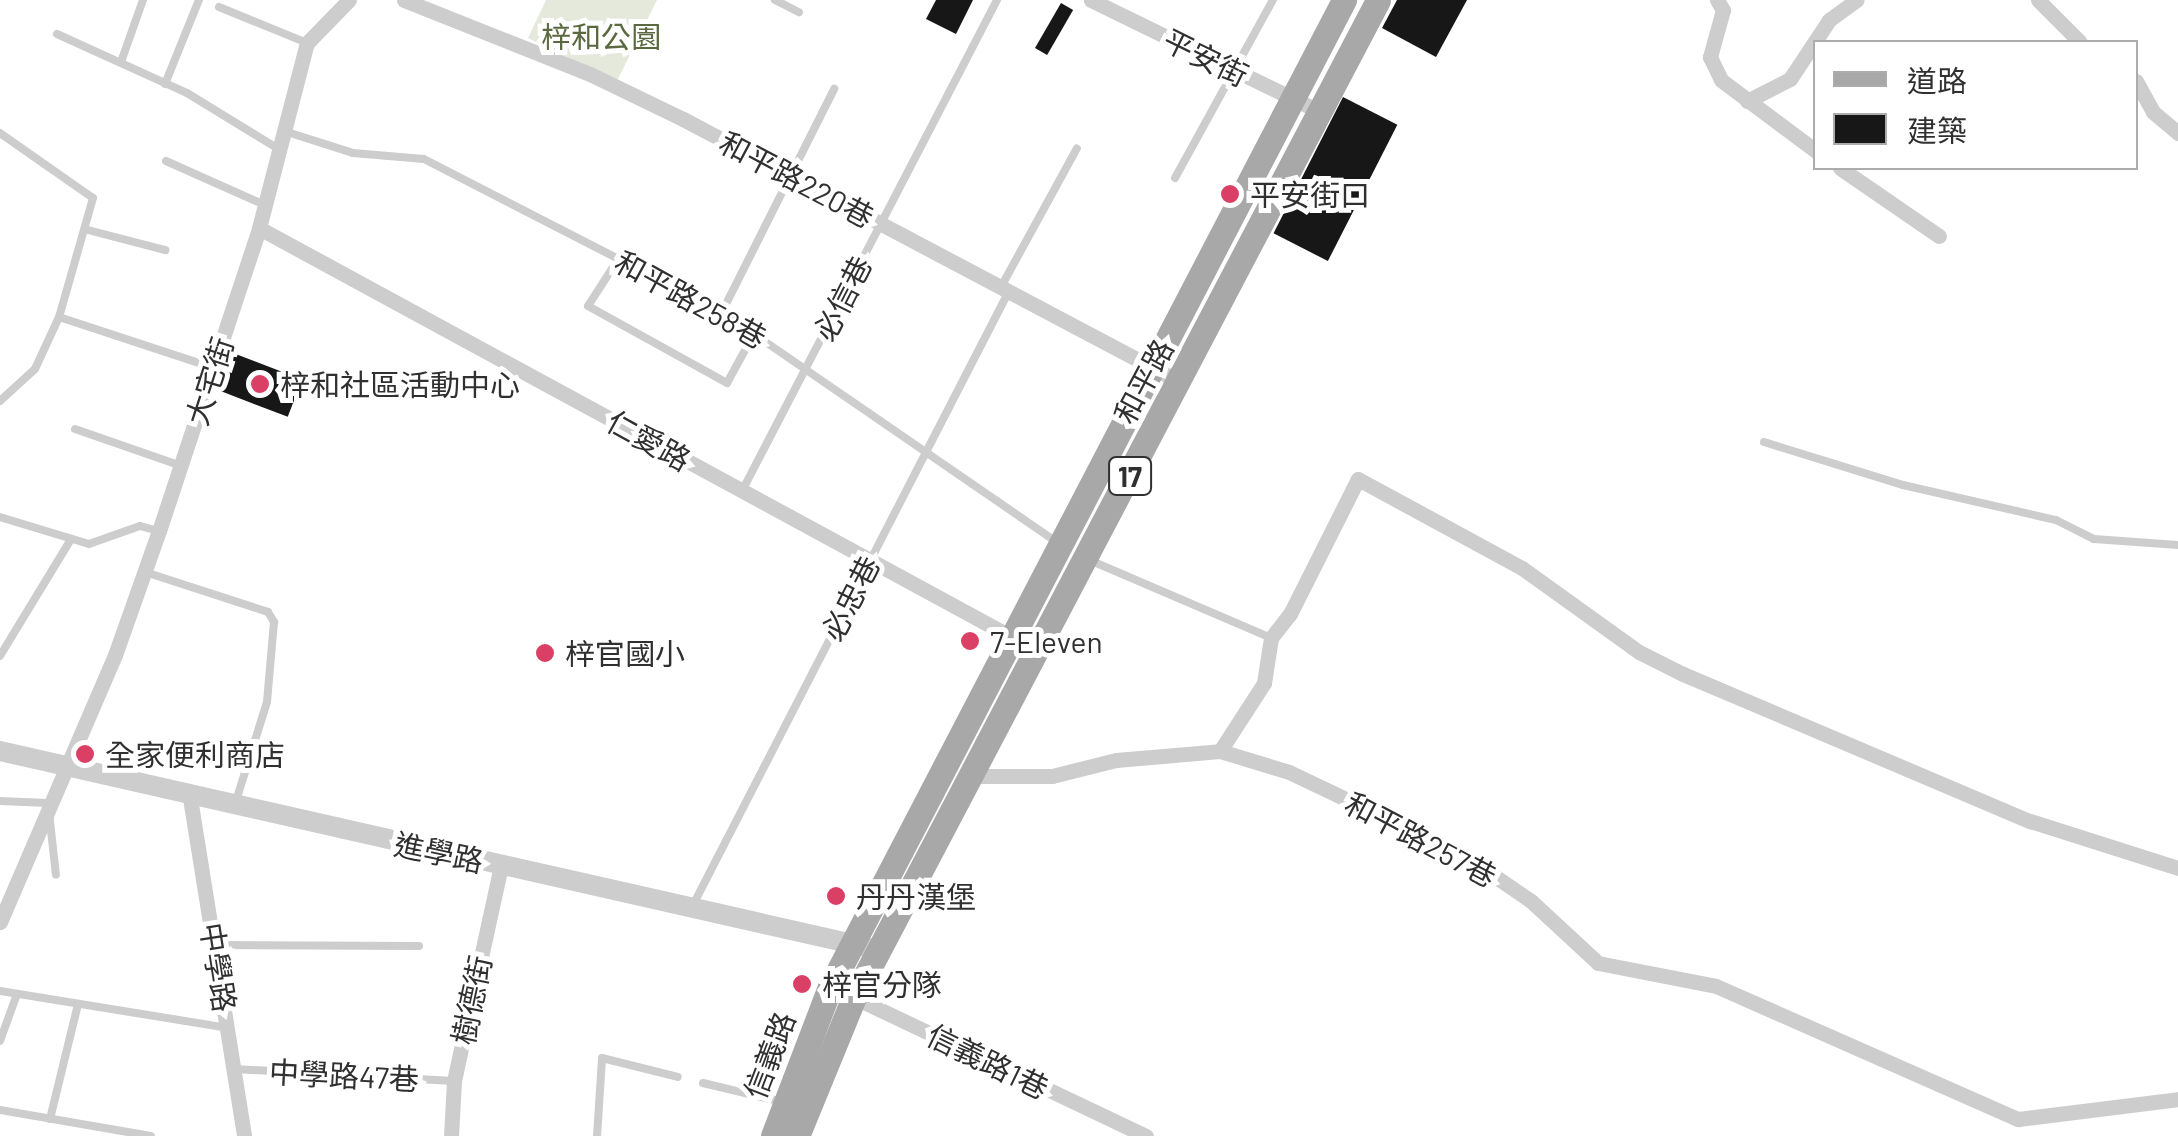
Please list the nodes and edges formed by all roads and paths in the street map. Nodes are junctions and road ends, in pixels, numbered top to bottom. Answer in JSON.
{"nodes":[{"id":1,"x":143,"y":0,"type":"edge"},
{"id":2,"x":199,"y":0,"type":"edge"},
{"id":3,"x":349,"y":0,"type":"edge"},
{"id":4,"x":404,"y":0,"type":"edge"},
{"id":5,"x":775,"y":0,"type":"edge"},
{"id":6,"x":997,"y":0,"type":"edge"},
{"id":7,"x":1092,"y":0,"type":"edge"},
{"id":8,"x":1274,"y":0,"type":"edge"},
{"id":9,"x":1344,"y":0,"type":"edge"},
{"id":10,"x":1378,"y":0,"type":"edge"},
{"id":11,"x":1716,"y":0,"type":"edge"},
{"id":12,"x":1857,"y":0,"type":"edge"},
{"id":13,"x":2038,"y":0,"type":"edge"},
{"id":14,"x":220,"y":7,"type":"dead end"},
{"id":15,"x":799,"y":12,"type":"dead end"},
{"id":16,"x":56,"y":34,"type":"dead end"},
{"id":17,"x":1816,"y":40,"type":"edge"},
{"id":18,"x":2078,"y":40,"type":"edge"},
{"id":19,"x":306,"y":44,"type":"junction"},
{"id":20,"x":1813,"y":44,"type":"edge"},
{"id":21,"x":121,"y":62,"type":"junction"},
{"id":22,"x":1234,"y":71,"type":"junction"},
{"id":23,"x":165,"y":84,"type":"junction"},
{"id":24,"x":2138,"y":85,"type":"edge"},
{"id":25,"x":834,"y":88,"type":"dead end"},
{"id":26,"x":1292,"y":99,"type":"junction"},
{"id":27,"x":1747,"y":101,"type":"junction"},
{"id":28,"x":1321,"y":112,"type":"junction"},
{"id":29,"x":284,"y":131,"type":"junction"},
{"id":30,"x":0,"y":133,"type":"edge"},
{"id":31,"x":2178,"y":133,"type":"edge"},
{"id":32,"x":1077,"y":148,"type":"dead end"},
{"id":33,"x":1813,"y":149,"type":"edge"},
{"id":34,"x":280,"y":150,"type":"junction"},
{"id":35,"x":166,"y":161,"type":"dead end"},
{"id":36,"x":1843,"y":170,"type":"edge"},
{"id":37,"x":789,"y":175,"type":"junction"},
{"id":38,"x":1175,"y":178,"type":"dead end"},
{"id":39,"x":265,"y":206,"type":"junction"},
{"id":40,"x":881,"y":224,"type":"junction"},
{"id":41,"x":259,"y":228,"type":"junction"},
{"id":42,"x":88,"y":230,"type":"junction"},
{"id":43,"x":1938,"y":236,"type":"dead end"},
{"id":44,"x":165,"y":250,"type":"dead end"},
{"id":45,"x":619,"y":258,"type":"junction"},
{"id":46,"x":1005,"y":289,"type":"junction"},
{"id":47,"x":722,"y":312,"type":"junction"},
{"id":48,"x":59,"y":317,"type":"junction"},
{"id":49,"x":755,"y":332,"type":"junction"},
{"id":50,"x":807,"y":366,"type":"junction"},
{"id":51,"x":214,"y":368,"type":"junction"},
{"id":52,"x":1157,"y":368,"type":"junction"},
{"id":53,"x":1180,"y":382,"type":"junction"},
{"id":54,"x":0,"y":401,"type":"edge"},
{"id":55,"x":75,"y":429,"type":"dead end"},
{"id":56,"x":1764,"y":442,"type":"dead end"},
{"id":57,"x":927,"y":450,"type":"junction"},
{"id":58,"x":181,"y":466,"type":"junction"},
{"id":59,"x":742,"y":490,"type":"junction"},
{"id":60,"x":0,"y":517,"type":"edge"},
{"id":61,"x":160,"y":531,"type":"junction"},
{"id":62,"x":71,"y":539,"type":"junction"},
{"id":63,"x":1062,"y":545,"type":"junction"},
{"id":64,"x":2178,"y":545,"type":"edge"},
{"id":65,"x":1087,"y":559,"type":"junction"},
{"id":66,"x":869,"y":560,"type":"junction"},
{"id":67,"x":144,"y":572,"type":"junction"},
{"id":68,"x":1271,"y":638,"type":"junction"},
{"id":69,"x":1014,"y":639,"type":"junction"},
{"id":70,"x":1038,"y":652,"type":"junction"},
{"id":71,"x":0,"y":656,"type":"edge"},
{"id":72,"x":1220,"y":750,"type":"junction"},
{"id":73,"x":0,"y":751,"type":"edge"},
{"id":74,"x":63,"y":766,"type":"junction"},
{"id":75,"x":974,"y":776,"type":"junction"},
{"id":76,"x":190,"y":798,"type":"junction"},
{"id":77,"x":0,"y":801,"type":"edge"},
{"id":78,"x":48,"y":803,"type":"junction"},
{"id":79,"x":233,"y":808,"type":"junction"},
{"id":80,"x":501,"y":865,"type":"junction"},
{"id":81,"x":2178,"y":868,"type":"edge"},
{"id":82,"x":56,"y":874,"type":"dead end"},
{"id":83,"x":692,"y":907,"type":"junction"},
{"id":84,"x":0,"y":922,"type":"edge"},
{"id":85,"x":853,"y":943,"type":"junction"},
{"id":86,"x":216,"y":945,"type":"junction"},
{"id":87,"x":419,"y":946,"type":"dead end"},
{"id":88,"x":880,"y":950,"type":"junction"},
{"id":89,"x":0,"y":991,"type":"edge"},
{"id":90,"x":842,"y":992,"type":"junction"},
{"id":91,"x":17,"y":994,"type":"junction"},
{"id":92,"x":78,"y":1004,"type":"junction"},
{"id":93,"x":228,"y":1028,"type":"junction"},
{"id":94,"x":0,"y":1040,"type":"edge"},
{"id":95,"x":234,"y":1069,"type":"junction"},
{"id":96,"x":678,"y":1077,"type":"dead end"},
{"id":97,"x":454,"y":1081,"type":"junction"},
{"id":98,"x":703,"y":1083,"type":"dead end"},
{"id":99,"x":2178,"y":1099,"type":"edge"},
{"id":100,"x":785,"y":1103,"type":"junction"},
{"id":101,"x":0,"y":1110,"type":"edge"},
{"id":102,"x":50,"y":1118,"type":"junction"},
{"id":103,"x":151,"y":1136,"type":"edge"},
{"id":104,"x":244,"y":1136,"type":"edge"},
{"id":105,"x":451,"y":1136,"type":"edge"},
{"id":106,"x":597,"y":1136,"type":"edge"},
{"id":107,"x":774,"y":1136,"type":"edge"},
{"id":108,"x":796,"y":1136,"type":"edge"},
{"id":109,"x":1146,"y":1136,"type":"edge"}],
"edges":[{"from":1,"to":21,"type":"lane"},
{"from":2,"to":23,"type":"lane"},
{"from":3,"to":19,"type":"street"},
{"from":4,"to":37,"type":"street","name":"和平路220巷"},
{"from":5,"to":15,"type":"lane"},
{"from":6,"to":40,"type":"lane","name":"必信巷"},
{"from":7,"to":22,"type":"street","name":"平安街"},
{"from":8,"to":22,"type":"lane"},
{"from":9,"to":26,"type":"main road","name":"和平路","number":"17"},
{"from":10,"to":28,"type":"main road","name":"和平路","number":"17"},
{"from":11,"to":27,"type":"street"},
{"from":12,"to":17,"type":"street"},
{"from":13,"to":18,"type":"street"},
{"from":14,"to":19,"type":"lane"},
{"from":16,"to":21,"type":"lane"},
{"from":19,"to":29,"type":"street","name":"大宅街"},
{"from":20,"to":27,"type":"street"},
{"from":21,"to":23,"type":"lane"},
{"from":22,"to":26,"type":"street","name":"平安街"},
{"from":22,"to":38,"type":"lane"},
{"from":23,"to":34,"type":"lane"},
{"from":24,"to":31,"type":"street"},
{"from":25,"to":37,"type":"lane"},
{"from":26,"to":28,"type":"street","name":"平安街"},
{"from":26,"to":52,"type":"main road","name":"和平路","number":"17"},
{"from":27,"to":33,"type":"street"},
{"from":28,"to":53,"type":"main road","name":"和平路","number":"17"},
{"from":29,"to":34,"type":"street","name":"大宅街"},
{"from":29,"to":45,"type":"lane","name":"和平路258巷"},
{"from":30,"to":42,"type":"lane"},
{"from":32,"to":46,"type":"lane","name":"必忠巷"},
{"from":34,"to":39,"type":"street","name":"大宅街"},
{"from":35,"to":39,"type":"lane"},
{"from":36,"to":43,"type":"street"},
{"from":37,"to":40,"type":"street","name":"和平路220巷"},
{"from":37,"to":47,"type":"lane"},
{"from":39,"to":41,"type":"street","name":"大宅街"},
{"from":40,"to":46,"type":"street","name":"和平路220巷"},
{"from":40,"to":50,"type":"lane","name":"必信巷"},
{"from":41,"to":51,"type":"street","name":"大宅街"},
{"from":41,"to":59,"type":"street","name":"仁愛路"},
{"from":42,"to":44,"type":"lane"},
{"from":42,"to":48,"type":"lane"},
{"from":45,"to":47,"type":"lane","name":"和平路258巷"},
{"from":45,"to":49,"type":"lane"},
{"from":46,"to":52,"type":"street","name":"和平路220巷"},
{"from":46,"to":57,"type":"lane","name":"必忠巷"},
{"from":47,"to":49,"type":"lane","name":"和平路258巷"},
{"from":48,"to":51,"type":"lane"},
{"from":48,"to":54,"type":"lane"},
{"from":49,"to":50,"type":"lane","name":"和平路258巷"},
{"from":50,"to":57,"type":"lane","name":"和平路258巷"},
{"from":50,"to":59,"type":"lane","name":"必信巷"},
{"from":51,"to":58,"type":"street","name":"大宅街"},
{"from":52,"to":53,"type":"street","name":"和平路220巷"},
{"from":52,"to":63,"type":"main road","name":"和平路","number":"17"},
{"from":53,"to":65,"type":"main road","name":"和平路","number":"17"},
{"from":55,"to":58,"type":"lane"},
{"from":56,"to":64,"type":"lane"},
{"from":57,"to":63,"type":"lane","name":"和平路258巷"},
{"from":57,"to":66,"type":"lane","name":"必忠巷"},
{"from":58,"to":61,"type":"street","name":"大宅街"},
{"from":59,"to":66,"type":"street","name":"仁愛路"},
{"from":60,"to":62,"type":"lane"},
{"from":61,"to":62,"type":"lane"},
{"from":61,"to":67,"type":"street","name":"大宅街"},
{"from":62,"to":71,"type":"lane"},
{"from":63,"to":69,"type":"main road","name":"和平路","number":"17"},
{"from":65,"to":68,"type":"lane"},
{"from":65,"to":70,"type":"main road","name":"和平路","number":"17"},
{"from":66,"to":69,"type":"street","name":"仁愛路"},
{"from":66,"to":83,"type":"lane","name":"必忠巷"},
{"from":67,"to":74,"type":"street","name":"大宅街"},
{"from":67,"to":79,"type":"lane"},
{"from":68,"to":72,"type":"street"},
{"from":68,"to":81,"type":"street"},
{"from":69,"to":70,"type":"street","name":"仁愛路"},
{"from":69,"to":85,"type":"main road","name":"和平路","number":"17"},
{"from":70,"to":75,"type":"main road","name":"和平路","number":"17"},
{"from":72,"to":75,"type":"street","name":"和平路257巷"},
{"from":72,"to":99,"type":"street","name":"和平路257巷"},
{"from":73,"to":74,"type":"street","name":"進學路"},
{"from":74,"to":76,"type":"street","name":"進學路"},
{"from":74,"to":78,"type":"street","name":"大宅街"},
{"from":75,"to":88,"type":"main road","name":"和平路","number":"17"},
{"from":76,"to":79,"type":"street","name":"進學路"},
{"from":76,"to":86,"type":"street","name":"中學路"},
{"from":77,"to":78,"type":"lane"},
{"from":78,"to":82,"type":"lane"},
{"from":78,"to":84,"type":"street","name":"大宅街"},
{"from":79,"to":80,"type":"street","name":"進學路"},
{"from":80,"to":83,"type":"street","name":"進學路"},
{"from":80,"to":97,"type":"street","name":"樹德街"},
{"from":83,"to":85,"type":"street","name":"進學路"},
{"from":85,"to":88,"type":"street","name":"進學路"},
{"from":85,"to":90,"type":"main road","name":"信義路","number":"17"},
{"from":86,"to":87,"type":"lane"},
{"from":86,"to":93,"type":"street","name":"中學路"},
{"from":88,"to":90,"type":"main road","name":"信義路","number":"17"},
{"from":89,"to":91,"type":"lane"},
{"from":90,"to":100,"type":"main road","name":"信義路","number":"17"},
{"from":90,"to":108,"type":"main road","name":"信義路","number":"17"},
{"from":90,"to":109,"type":"street","name":"信義路1巷"},
{"from":91,"to":92,"type":"lane"},
{"from":91,"to":94,"type":"lane"},
{"from":92,"to":93,"type":"lane"},
{"from":92,"to":102,"type":"lane"},
{"from":93,"to":95,"type":"street","name":"中學路"},
{"from":95,"to":97,"type":"lane","name":"中學路47巷"},
{"from":95,"to":104,"type":"street","name":"中學路"},
{"from":96,"to":106,"type":"lane"},
{"from":97,"to":105,"type":"street","name":"樹德街"},
{"from":98,"to":100,"type":"lane"},
{"from":100,"to":107,"type":"main road","name":"信義路","number":"17"},
{"from":101,"to":102,"type":"lane"},
{"from":102,"to":103,"type":"lane"}]}
